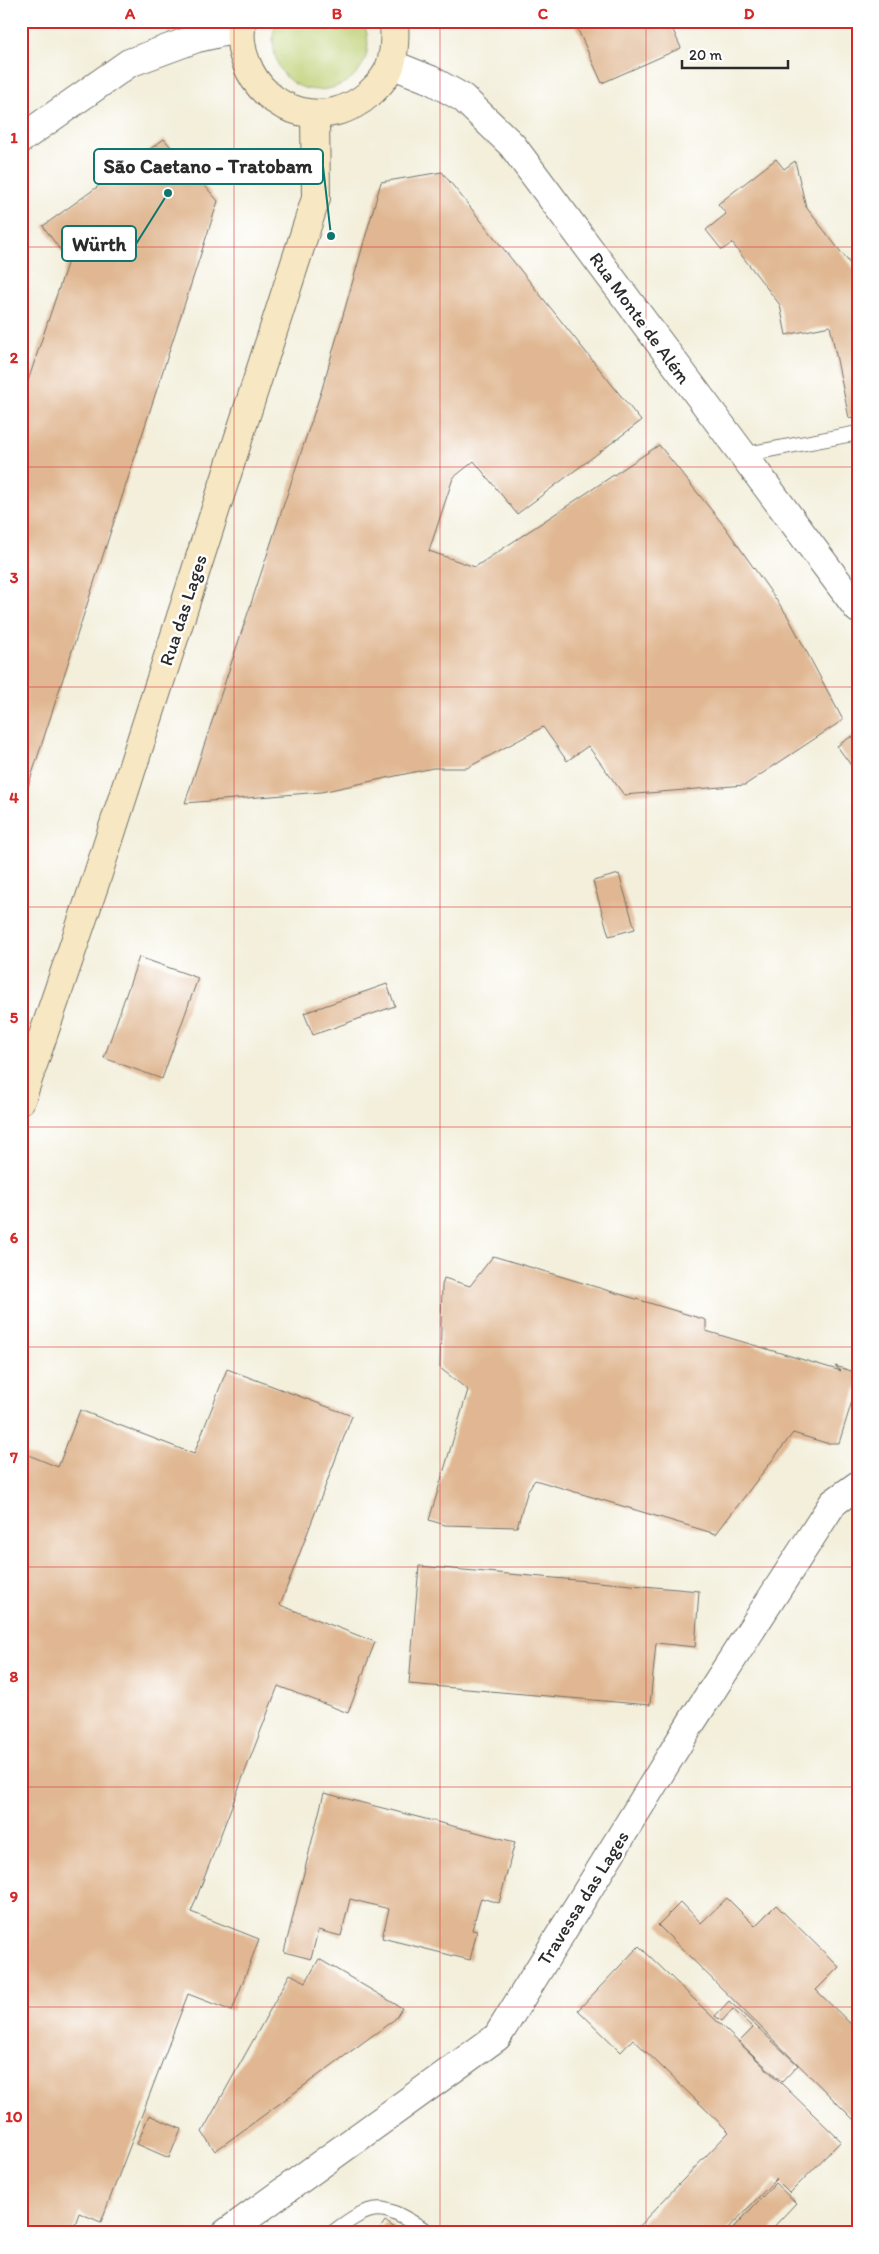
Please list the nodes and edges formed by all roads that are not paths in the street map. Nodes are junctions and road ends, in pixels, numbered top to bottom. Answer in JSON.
{"nodes":[{"id":1,"x":394,"y":21,"type":"edge"},
{"id":2,"x":241,"y":24,"type":"edge"},
{"id":3,"x":391,"y":64,"type":"junction"},
{"id":4,"x":315,"y":114,"type":"junction"},
{"id":5,"x":21,"y":140,"type":"edge"},
{"id":6,"x":858,"y":433,"type":"edge"},
{"id":7,"x":742,"y":455,"type":"junction"},
{"id":8,"x":858,"y":609,"type":"edge"},
{"id":9,"x":21,"y":1100,"type":"edge"},
{"id":10,"x":858,"y":1484,"type":"edge"},
{"id":11,"x":226,"y":2233,"type":"edge"},
{"id":12,"x":332,"y":2233,"type":"edge"},
{"id":13,"x":430,"y":2233,"type":"edge"}],
"edges":[{"from":1,"to":3,"type":"main road"},
{"from":2,"to":4,"type":"main road"},
{"from":2,"to":5,"type":"street"},
{"from":3,"to":4,"type":"main road"},
{"from":3,"to":7,"type":"street","name":"Rua Monte de Além"},
{"from":4,"to":9,"type":"main road","name":"Rua das Lages"},
{"from":6,"to":7,"type":"lane"},
{"from":7,"to":8,"type":"street","name":"Rua Monte de Além"},
{"from":10,"to":11,"type":"street","name":"Travessa das Lages"},
{"from":12,"to":13,"type":"lane"}]}
